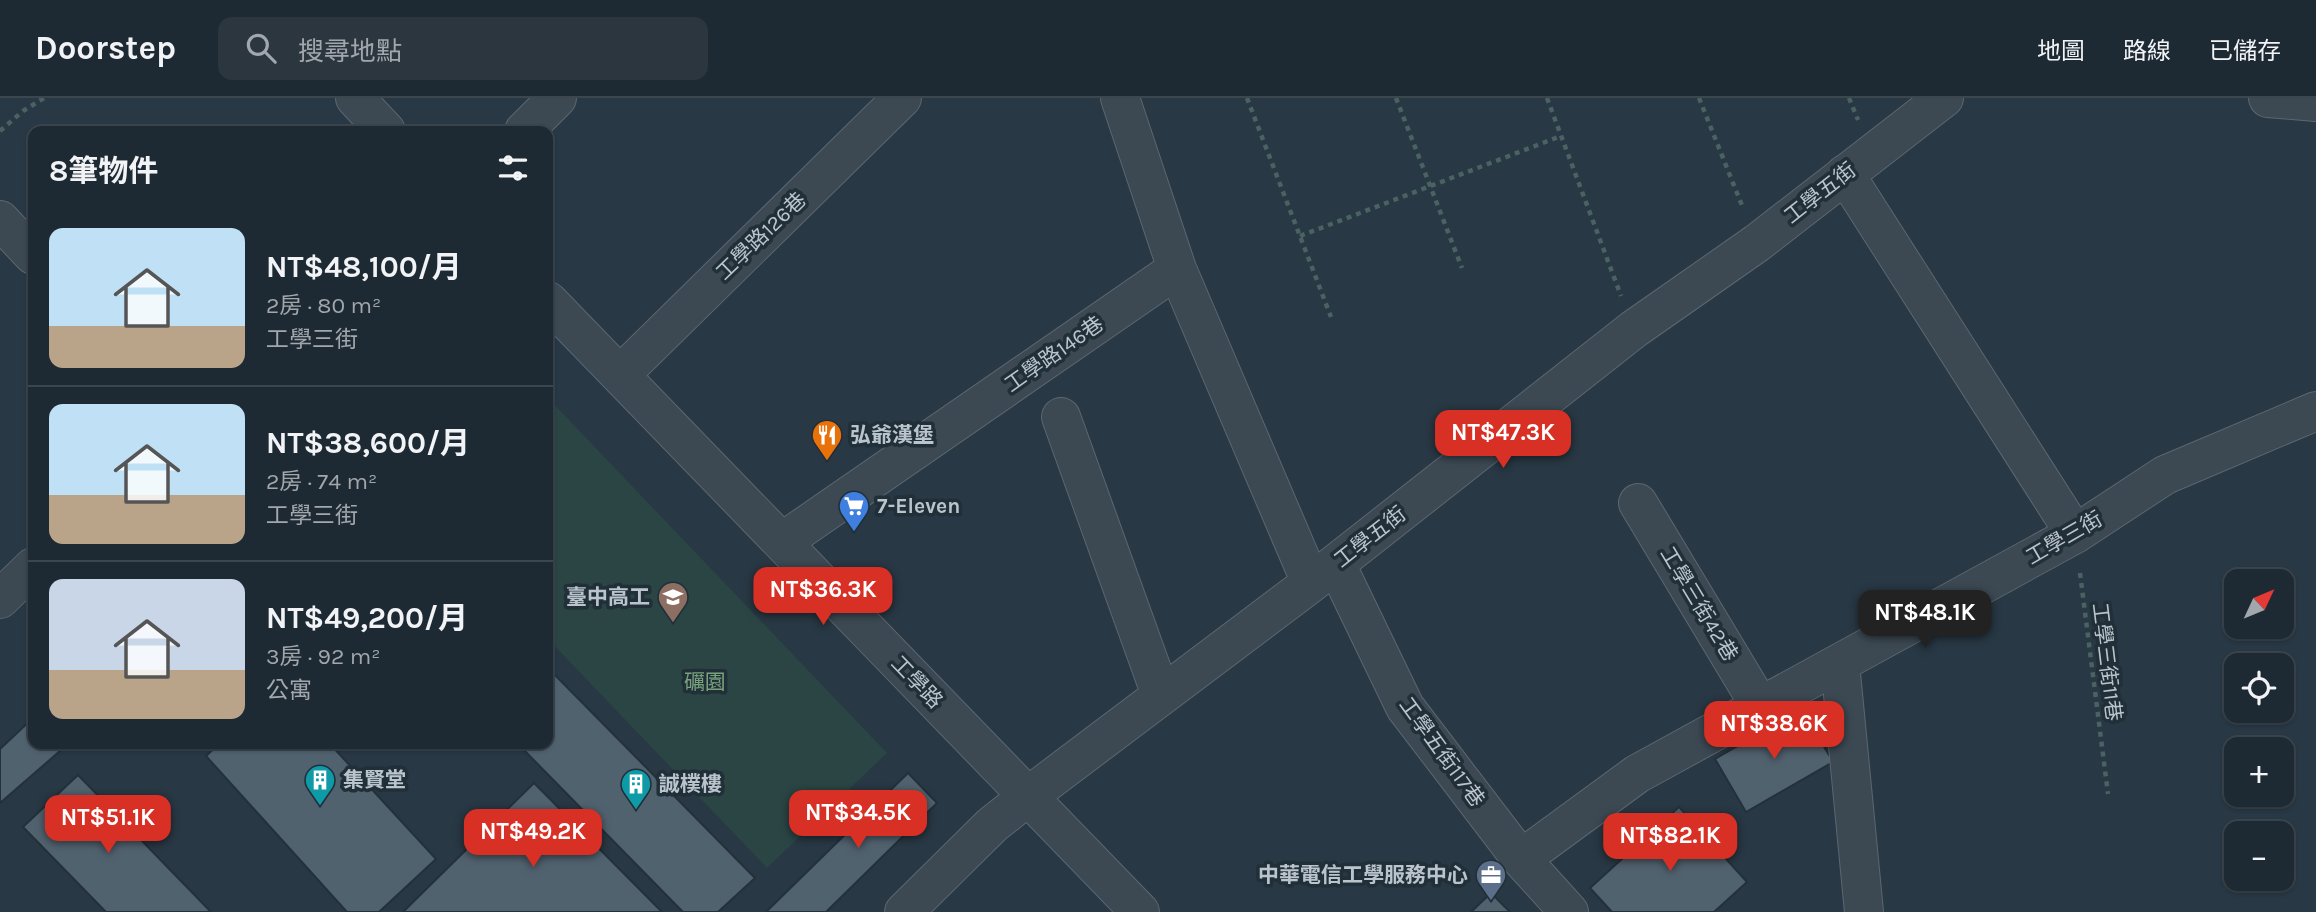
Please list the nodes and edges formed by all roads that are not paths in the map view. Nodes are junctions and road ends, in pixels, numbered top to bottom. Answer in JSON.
{"nodes":[{"id":1,"x":355,"y":98,"type":"edge"},
{"id":2,"x":557,"y":98,"type":"edge"},
{"id":3,"x":902,"y":98,"type":"edge"},
{"id":4,"x":1120,"y":98,"type":"edge"},
{"id":5,"x":1944,"y":98,"type":"edge"},
{"id":6,"x":2268,"y":98,"type":"edge"},
{"id":7,"x":2316,"y":102,"type":"edge"},
{"id":8,"x":381,"y":126,"type":"edge"},
{"id":9,"x":529,"y":126,"type":"edge"},
{"id":10,"x":1845,"y":174,"type":"junction"},
{"id":11,"x":0,"y":220,"type":"edge"},
{"id":12,"x":28,"y":250,"type":"edge"},
{"id":13,"x":1177,"y":269,"type":"junction"},
{"id":14,"x":553,"y":306,"type":"edge"},
{"id":15,"x":620,"y":375,"type":"junction"},
{"id":16,"x":2316,"y":411,"type":"edge"},
{"id":17,"x":1061,"y":417,"type":"dead end"},
{"id":18,"x":1638,"y":503,"type":"dead end"},
{"id":19,"x":2075,"y":534,"type":"junction"},
{"id":20,"x":782,"y":542,"type":"junction"},
{"id":21,"x":28,"y":571,"type":"edge"},
{"id":22,"x":1323,"y":573,"type":"junction"},
{"id":23,"x":0,"y":599,"type":"edge"},
{"id":24,"x":1840,"y":663,"type":"junction"},
{"id":25,"x":1161,"y":695,"type":"junction"},
{"id":26,"x":1760,"y":706,"type":"junction"},
{"id":27,"x":1027,"y":797,"type":"junction"},
{"id":28,"x":1521,"y":859,"type":"junction"},
{"id":29,"x":904,"y":912,"type":"edge"},
{"id":30,"x":1140,"y":912,"type":"edge"},
{"id":31,"x":1569,"y":912,"type":"edge"},
{"id":32,"x":1864,"y":912,"type":"edge"}],
"edges":[{"from":1,"to":8,"type":"street"},
{"from":2,"to":9,"type":"street"},
{"from":3,"to":15,"type":"street","name":"工學路126巷"},
{"from":4,"to":13,"type":"street"},
{"from":5,"to":10,"type":"street","name":"工學五街"},
{"from":6,"to":7,"type":"street"},
{"from":10,"to":19,"type":"street"},
{"from":10,"to":22,"type":"street","name":"工學五街"},
{"from":11,"to":12,"type":"street"},
{"from":13,"to":20,"type":"street","name":"工學路146巷"},
{"from":13,"to":22,"type":"street","name":"工學五街117巷"},
{"from":14,"to":15,"type":"street","name":"工學路"},
{"from":15,"to":20,"type":"street","name":"工學路"},
{"from":16,"to":19,"type":"street","name":"工學三街"},
{"from":17,"to":25,"type":"street"},
{"from":18,"to":26,"type":"street","name":"工學三街42巷"},
{"from":19,"to":24,"type":"street","name":"工學三街"},
{"from":20,"to":27,"type":"street","name":"工學路"},
{"from":21,"to":23,"type":"street"},
{"from":22,"to":25,"type":"street","name":"工學五街"},
{"from":22,"to":28,"type":"street","name":"工學五街117巷"},
{"from":24,"to":26,"type":"street","name":"工學三街"},
{"from":24,"to":32,"type":"street"},
{"from":25,"to":27,"type":"street","name":"工學五街"},
{"from":26,"to":28,"type":"street","name":"工學三街"},
{"from":27,"to":29,"type":"street","name":"工學五街"},
{"from":27,"to":30,"type":"street","name":"工學路"},
{"from":28,"to":31,"type":"street"}]}
